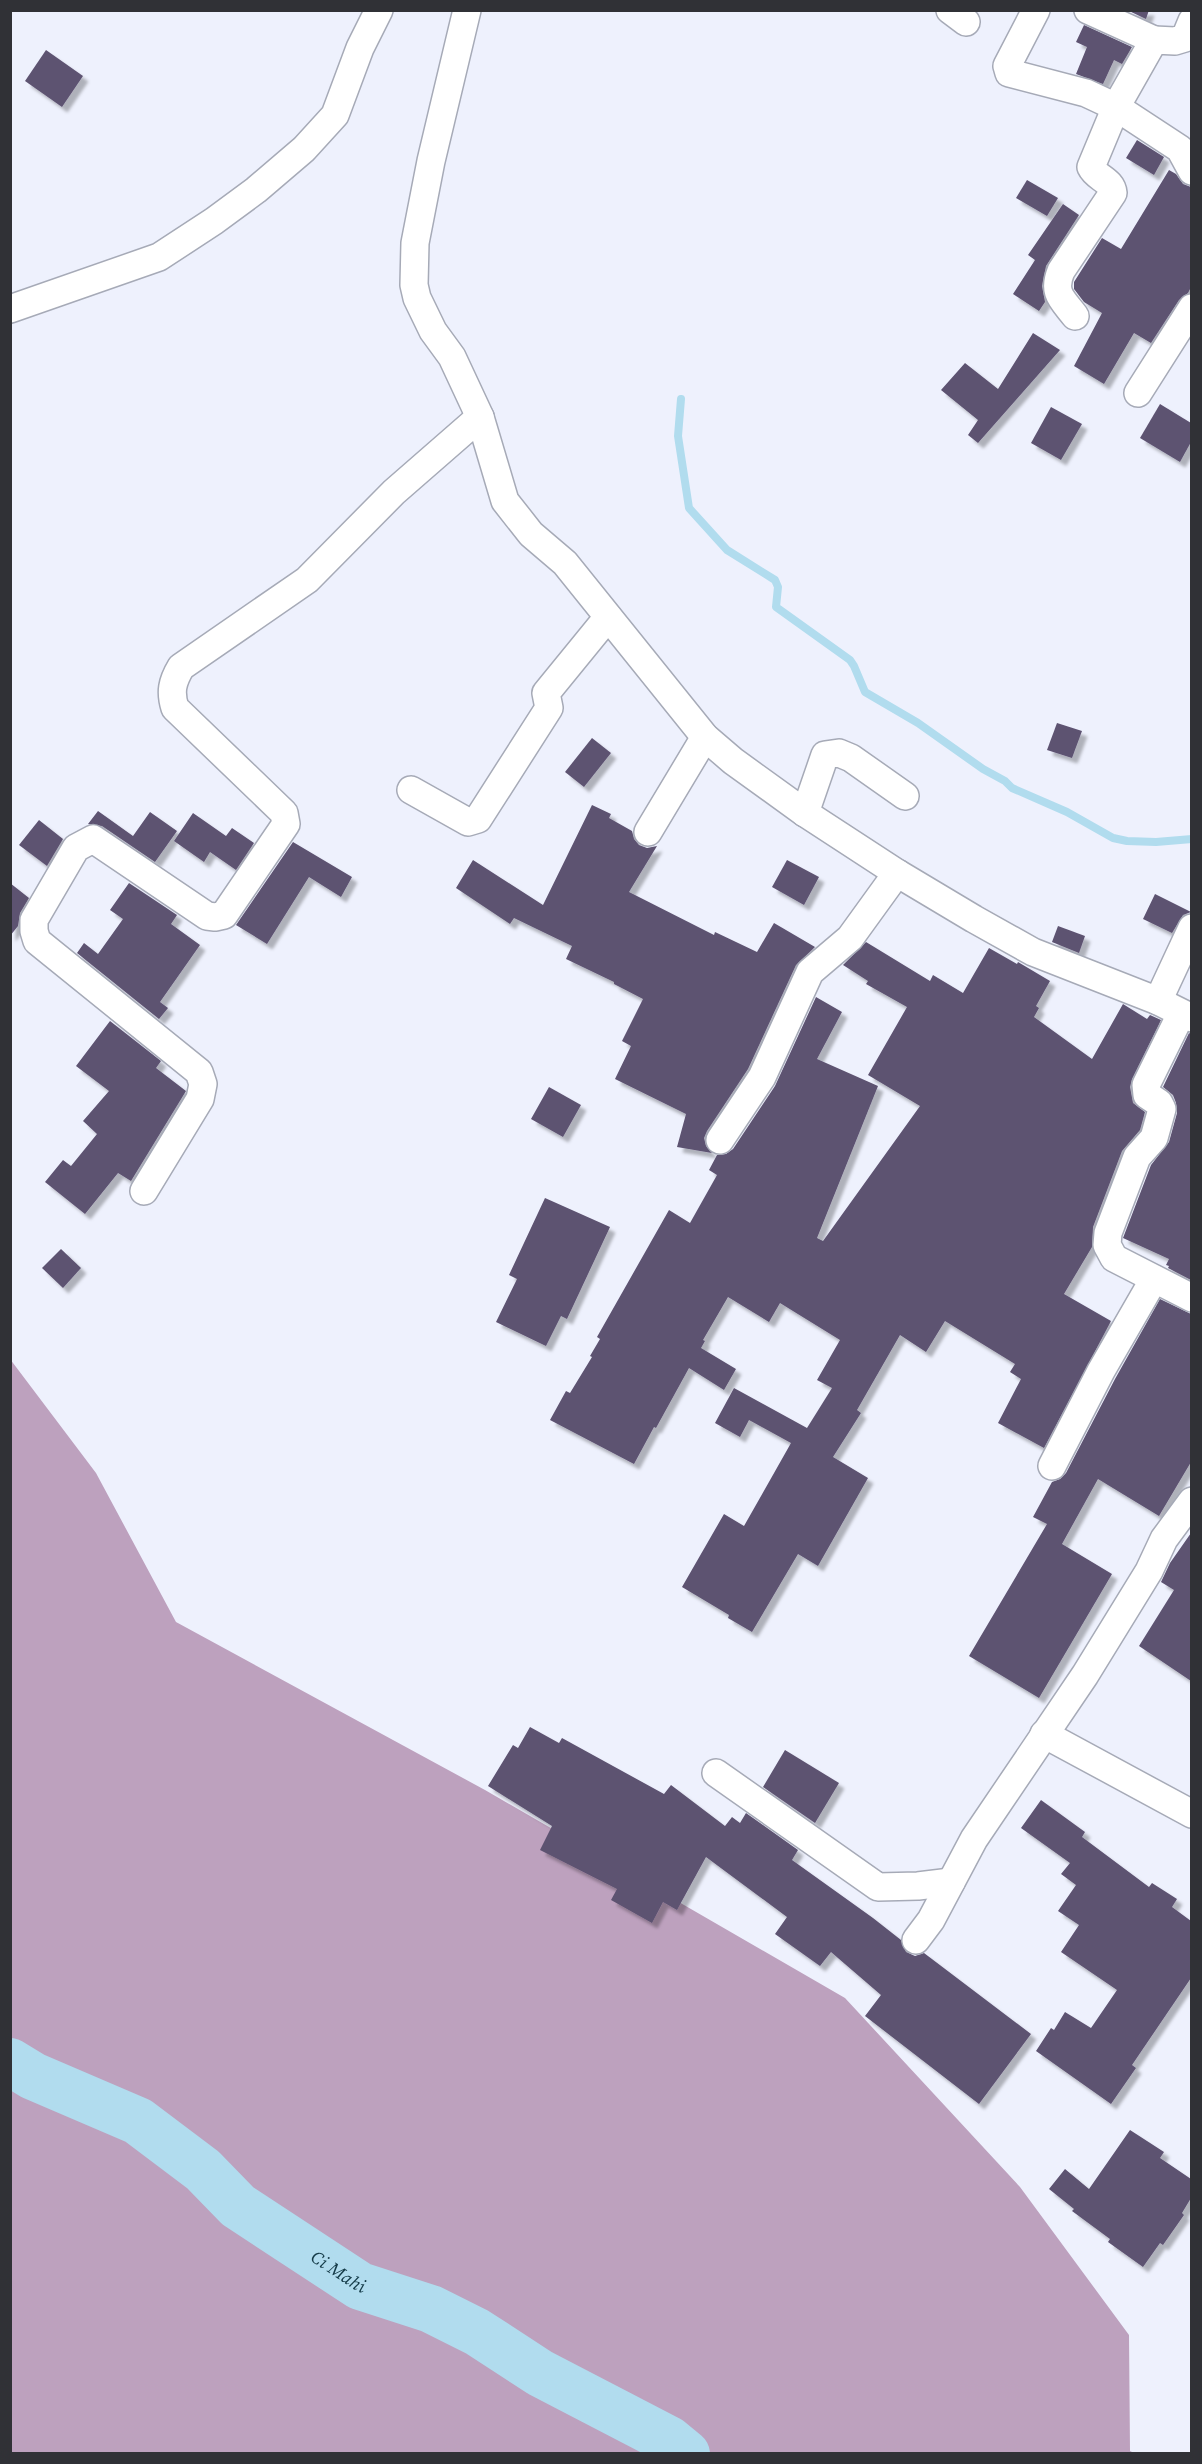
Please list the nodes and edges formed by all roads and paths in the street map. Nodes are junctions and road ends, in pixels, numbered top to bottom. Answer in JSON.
{"nodes":[{"id":1,"x":379,"y":10,"type":"edge"},
{"id":2,"x":467,"y":10,"type":"edge"},
{"id":3,"x":1036,"y":10,"type":"edge"},
{"id":4,"x":1088,"y":10,"type":"edge"},
{"id":5,"x":1191,"y":21,"type":"edge"},
{"id":6,"x":1154,"y":40,"type":"junction"},
{"id":7,"x":1116,"y":106,"type":"junction"},
{"id":8,"x":1191,"y":171,"type":"edge"},
{"id":9,"x":1191,"y":308,"type":"edge"},
{"id":10,"x":10,"y":309,"type":"edge"},
{"id":11,"x":1075,"y":316,"type":"dead end"},
{"id":12,"x":1138,"y":393,"type":"dead end"},
{"id":13,"x":480,"y":417,"type":"junction"},
{"id":14,"x":608,"y":617,"type":"junction"},
{"id":15,"x":705,"y":737,"type":"junction"},
{"id":16,"x":411,"y":790,"type":"dead end"},
{"id":17,"x":905,"y":796,"type":"dead end"},
{"id":18,"x":805,"y":813,"type":"junction"},
{"id":19,"x":648,"y":831,"type":"dead end"},
{"id":20,"x":897,"y":873,"type":"junction"},
{"id":21,"x":1191,"y":928,"type":"edge"},
{"id":22,"x":1158,"y":1000,"type":"junction"},
{"id":23,"x":1186,"y":1016,"type":"edge"},
{"id":24,"x":720,"y":1140,"type":"dead end"},
{"id":25,"x":144,"y":1191,"type":"dead end"},
{"id":26,"x":1154,"y":1279,"type":"junction"},
{"id":27,"x":1191,"y":1298,"type":"edge"},
{"id":28,"x":1052,"y":1466,"type":"dead end"},
{"id":29,"x":1191,"y":1501,"type":"edge"},
{"id":30,"x":1044,"y":1734,"type":"junction"},
{"id":31,"x":716,"y":1773,"type":"dead end"},
{"id":32,"x":1191,"y":1814,"type":"edge"},
{"id":33,"x":951,"y":1882,"type":"junction"},
{"id":34,"x":916,"y":1940,"type":"dead end"}],
"edges":[{"from":1,"to":10,"type":"street"},
{"from":2,"to":13,"type":"street"},
{"from":3,"to":7,"type":"street"},
{"from":4,"to":6,"type":"street"},
{"from":5,"to":6,"type":"street"},
{"from":6,"to":7,"type":"street"},
{"from":7,"to":8,"type":"street"},
{"from":7,"to":11,"type":"street"},
{"from":9,"to":12,"type":"street"},
{"from":13,"to":14,"type":"street"},
{"from":13,"to":25,"type":"street"},
{"from":14,"to":15,"type":"street"},
{"from":14,"to":16,"type":"street"},
{"from":15,"to":18,"type":"street"},
{"from":15,"to":19,"type":"street"},
{"from":17,"to":18,"type":"street"},
{"from":18,"to":20,"type":"street"},
{"from":20,"to":22,"type":"street"},
{"from":20,"to":24,"type":"street"},
{"from":21,"to":22,"type":"street"},
{"from":22,"to":23,"type":"street"},
{"from":23,"to":26,"type":"street"},
{"from":26,"to":27,"type":"street"},
{"from":26,"to":28,"type":"street"},
{"from":29,"to":30,"type":"street"},
{"from":30,"to":32,"type":"street"},
{"from":30,"to":33,"type":"street"},
{"from":31,"to":33,"type":"street"},
{"from":33,"to":34,"type":"street"}]}
